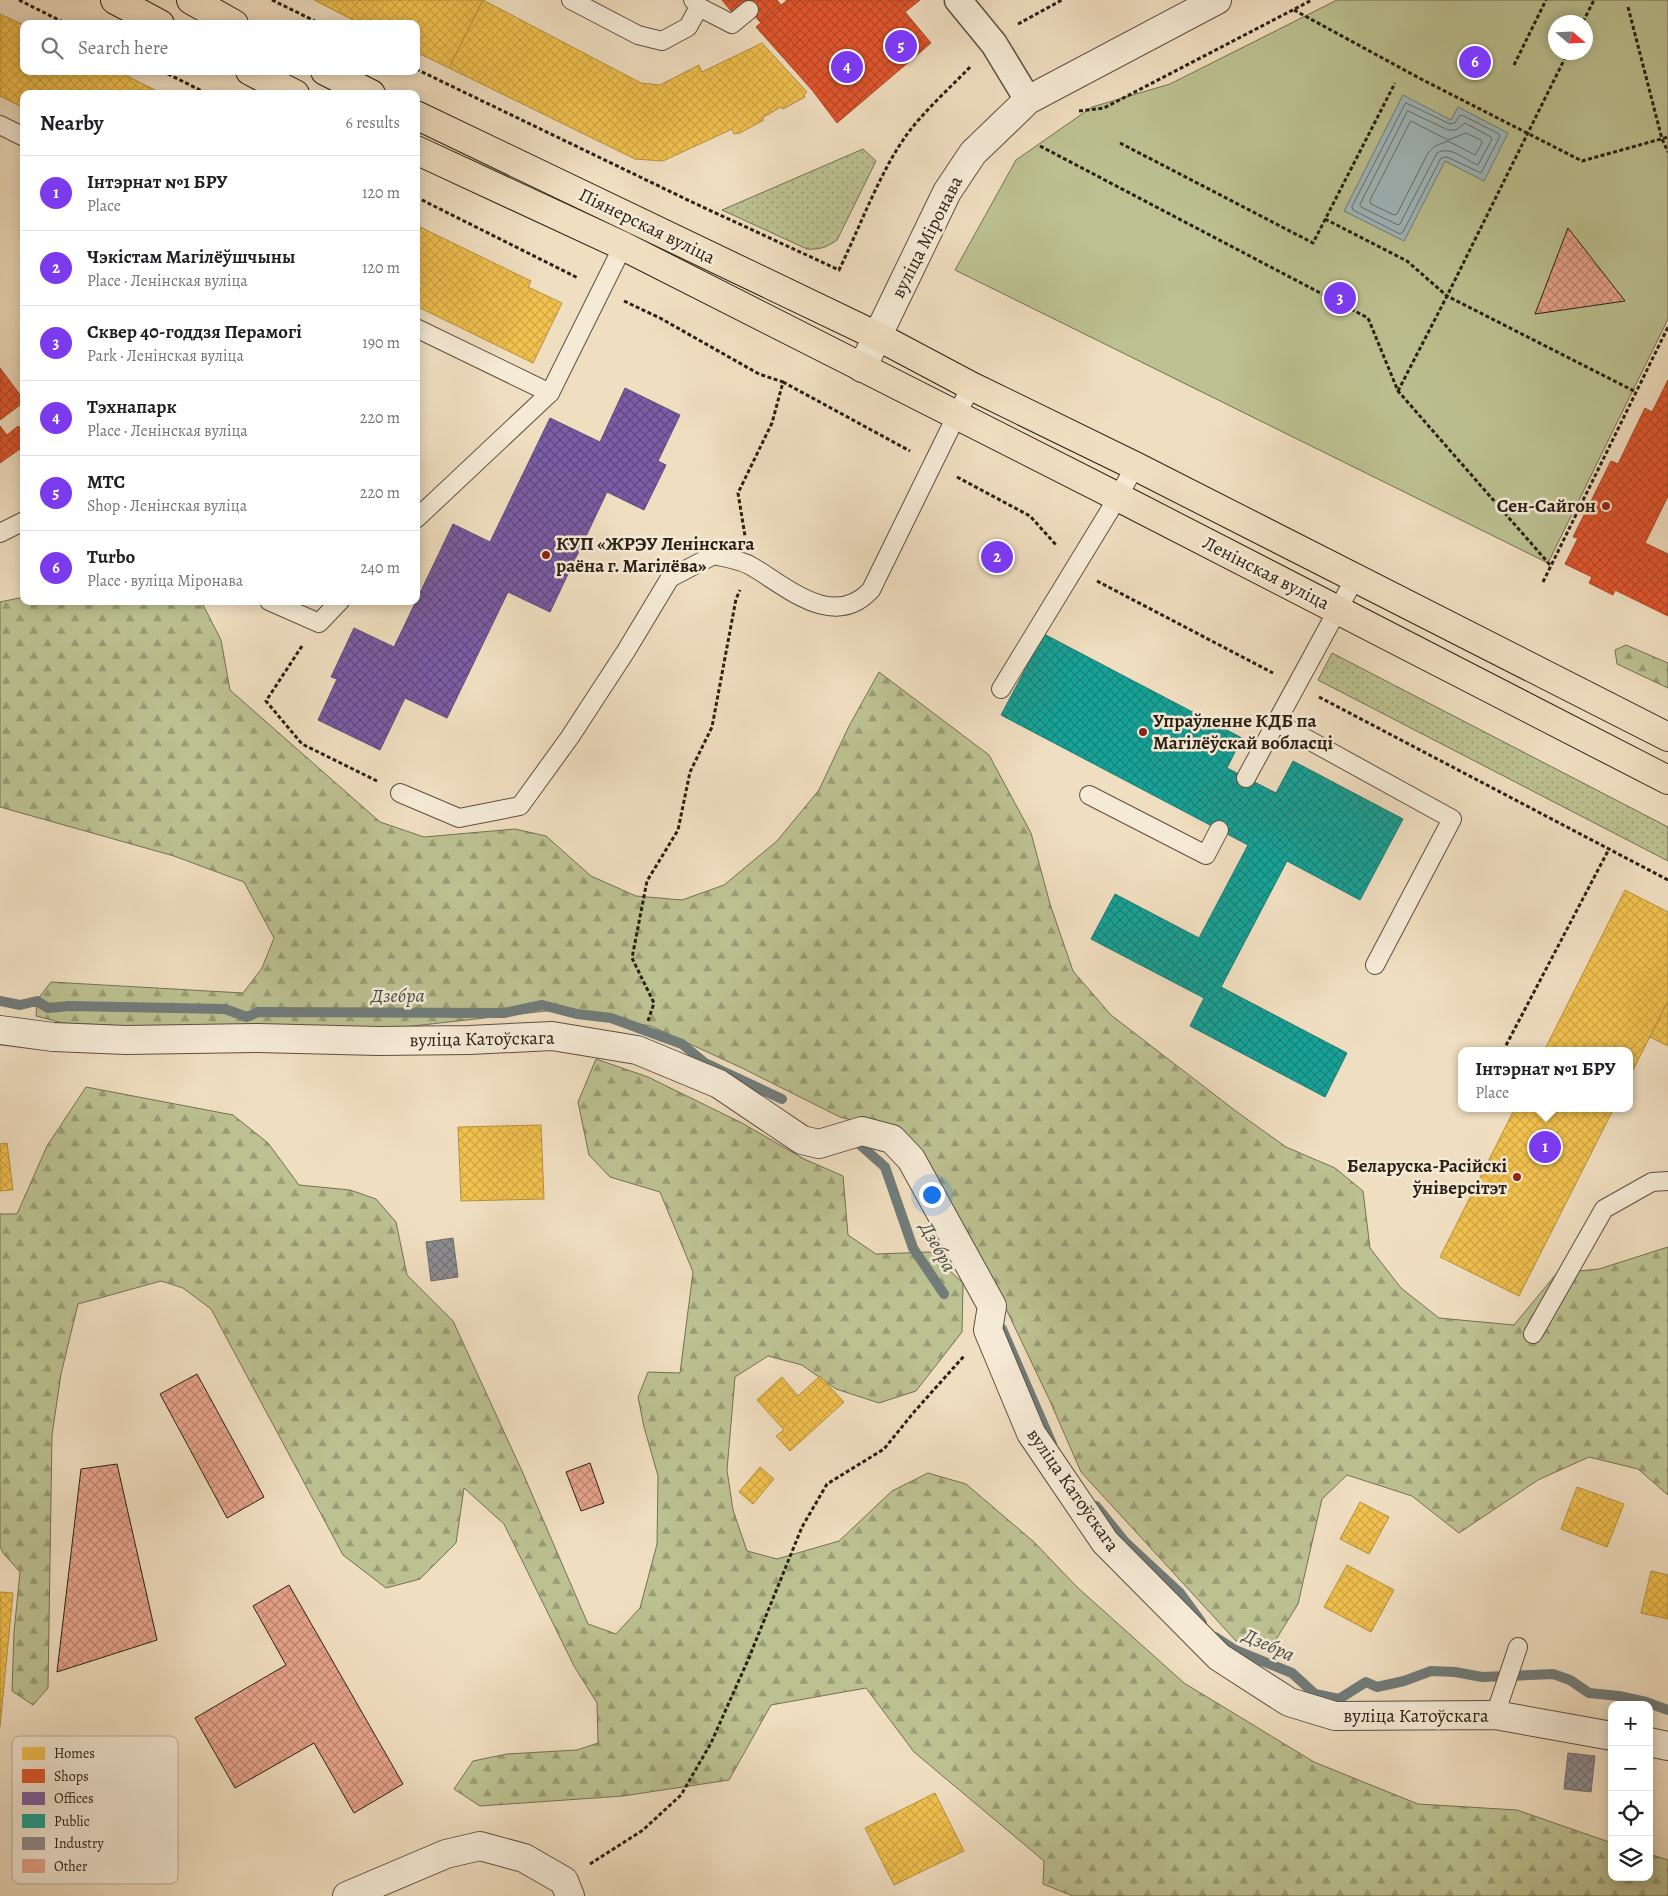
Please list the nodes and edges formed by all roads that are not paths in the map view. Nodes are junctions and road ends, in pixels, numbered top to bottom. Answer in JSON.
{"nodes":[{"id":1,"x":115,"y":0,"type":"edge"},
{"id":2,"x":191,"y":0,"type":"edge"},
{"id":3,"x":571,"y":0,"type":"edge"},
{"id":4,"x":958,"y":0,"type":"edge"},
{"id":5,"x":1217,"y":0,"type":"edge"},
{"id":6,"x":696,"y":4,"type":"edge"},
{"id":7,"x":749,"y":10,"type":"dead end"},
{"id":8,"x":152,"y":20,"type":"edge"},
{"id":9,"x":227,"y":20,"type":"edge"},
{"id":10,"x":258,"y":75,"type":"edge"},
{"id":11,"x":332,"y":75,"type":"edge"},
{"id":12,"x":281,"y":86,"type":"edge"},
{"id":13,"x":364,"y":90,"type":"edge"},
{"id":14,"x":1028,"y":100,"type":"junction"},
{"id":15,"x":420,"y":117,"type":"edge"},
{"id":16,"x":0,"y":125,"type":"edge"},
{"id":17,"x":20,"y":135,"type":"edge"},
{"id":18,"x":420,"y":152,"type":"edge"},
{"id":19,"x":622,"y":246,"type":"junction"},
{"id":20,"x":420,"y":330,"type":"edge"},
{"id":21,"x":877,"y":336,"type":"junction"},
{"id":22,"x":862,"y":368,"type":"junction"},
{"id":23,"x":971,"y":386,"type":"junction"},
{"id":24,"x":550,"y":393,"type":"junction"},
{"id":25,"x":956,"y":415,"type":"junction"},
{"id":26,"x":1135,"y":466,"type":"junction"},
{"id":27,"x":1118,"y":496,"type":"junction"},
{"id":28,"x":420,"y":515,"type":"edge"},
{"id":29,"x":20,"y":523,"type":"edge"},
{"id":30,"x":0,"y":533,"type":"edge"},
{"id":31,"x":1355,"y":578,"type":"junction"},
{"id":32,"x":279,"y":605,"type":"edge"},
{"id":33,"x":336,"y":605,"type":"edge"},
{"id":34,"x":1338,"y":610,"type":"junction"},
{"id":35,"x":1001,"y":689,"type":"dead end"},
{"id":36,"x":1276,"y":722,"type":"junction"},
{"id":37,"x":1668,"y":737,"type":"edge"},
{"id":38,"x":1246,"y":778,"type":"dead end"},
{"id":39,"x":1668,"y":780,"type":"edge"},
{"id":40,"x":400,"y":793,"type":"road end"},
{"id":41,"x":1089,"y":795,"type":"dead end"},
{"id":42,"x":1219,"y":830,"type":"dead end"},
{"id":43,"x":1375,"y":965,"type":"dead end"},
{"id":44,"x":0,"y":1030,"type":"edge"},
{"id":45,"x":1668,"y":1180,"type":"edge"},
{"id":46,"x":1533,"y":1334,"type":"dead end"},
{"id":47,"x":1518,"y":1648,"type":"dead end"},
{"id":48,"x":1495,"y":1715,"type":"junction"},
{"id":49,"x":1608,"y":1735,"type":"edge"},
{"id":50,"x":1653,"y":1743,"type":"edge"},
{"id":51,"x":1668,"y":1746,"type":"edge"},
{"id":52,"x":567,"y":1888,"type":"edge"},
{"id":53,"x":347,"y":1896,"type":"edge"}],
"edges":[{"from":1,"to":8,"type":"main road"},
{"from":2,"to":9,"type":"main road"},
{"from":3,"to":6,"type":"lane"},
{"from":4,"to":14,"type":"street"},
{"from":5,"to":14,"type":"street","name":"вуліца Міронава"},
{"from":6,"to":7,"type":"lane"},
{"from":10,"to":12,"type":"main road"},
{"from":11,"to":13,"type":"main road"},
{"from":14,"to":21,"type":"street","name":"вуліца Міронава"},
{"from":15,"to":21,"type":"main road","name":"Піянерская вуліца"},
{"from":16,"to":17,"type":"lane"},
{"from":18,"to":19,"type":"main road","name":"Піянерская вуліца"},
{"from":19,"to":22,"type":"main road","name":"Піянерская вуліца"},
{"from":19,"to":24,"type":"lane"},
{"from":20,"to":24,"type":"lane"},
{"from":21,"to":22,"type":"street","name":"вуліца Міронава"},
{"from":21,"to":23,"type":"main road","name":"Ленінская вуліца"},
{"from":22,"to":25,"type":"main road","name":"Ленінская вуліца"},
{"from":23,"to":25,"type":"lane"},
{"from":23,"to":26,"type":"main road","name":"Ленінская вуліца"},
{"from":24,"to":28,"type":"lane"},
{"from":25,"to":27,"type":"main road","name":"Ленінская вуліца"},
{"from":25,"to":40,"type":"lane"},
{"from":26,"to":27,"type":"lane"},
{"from":26,"to":31,"type":"main road","name":"Ленінская вуліца"},
{"from":27,"to":34,"type":"main road","name":"Ленінская вуліца"},
{"from":27,"to":35,"type":"lane"},
{"from":29,"to":30,"type":"lane"},
{"from":31,"to":34,"type":"lane"},
{"from":31,"to":37,"type":"main road","name":"Ленінская вуліца"},
{"from":32,"to":33,"type":"lane"},
{"from":34,"to":36,"type":"lane"},
{"from":34,"to":39,"type":"main road","name":"Ленінская вуліца"},
{"from":36,"to":38,"type":"lane"},
{"from":36,"to":43,"type":"lane"},
{"from":41,"to":42,"type":"lane"},
{"from":44,"to":48,"type":"street","name":"вуліца Катоўскага"},
{"from":45,"to":46,"type":"lane"},
{"from":47,"to":48,"type":"lane"},
{"from":48,"to":49,"type":"street","name":"вуліца Катоўскага"},
{"from":50,"to":51,"type":"street"},
{"from":52,"to":53,"type":"street"}]}
